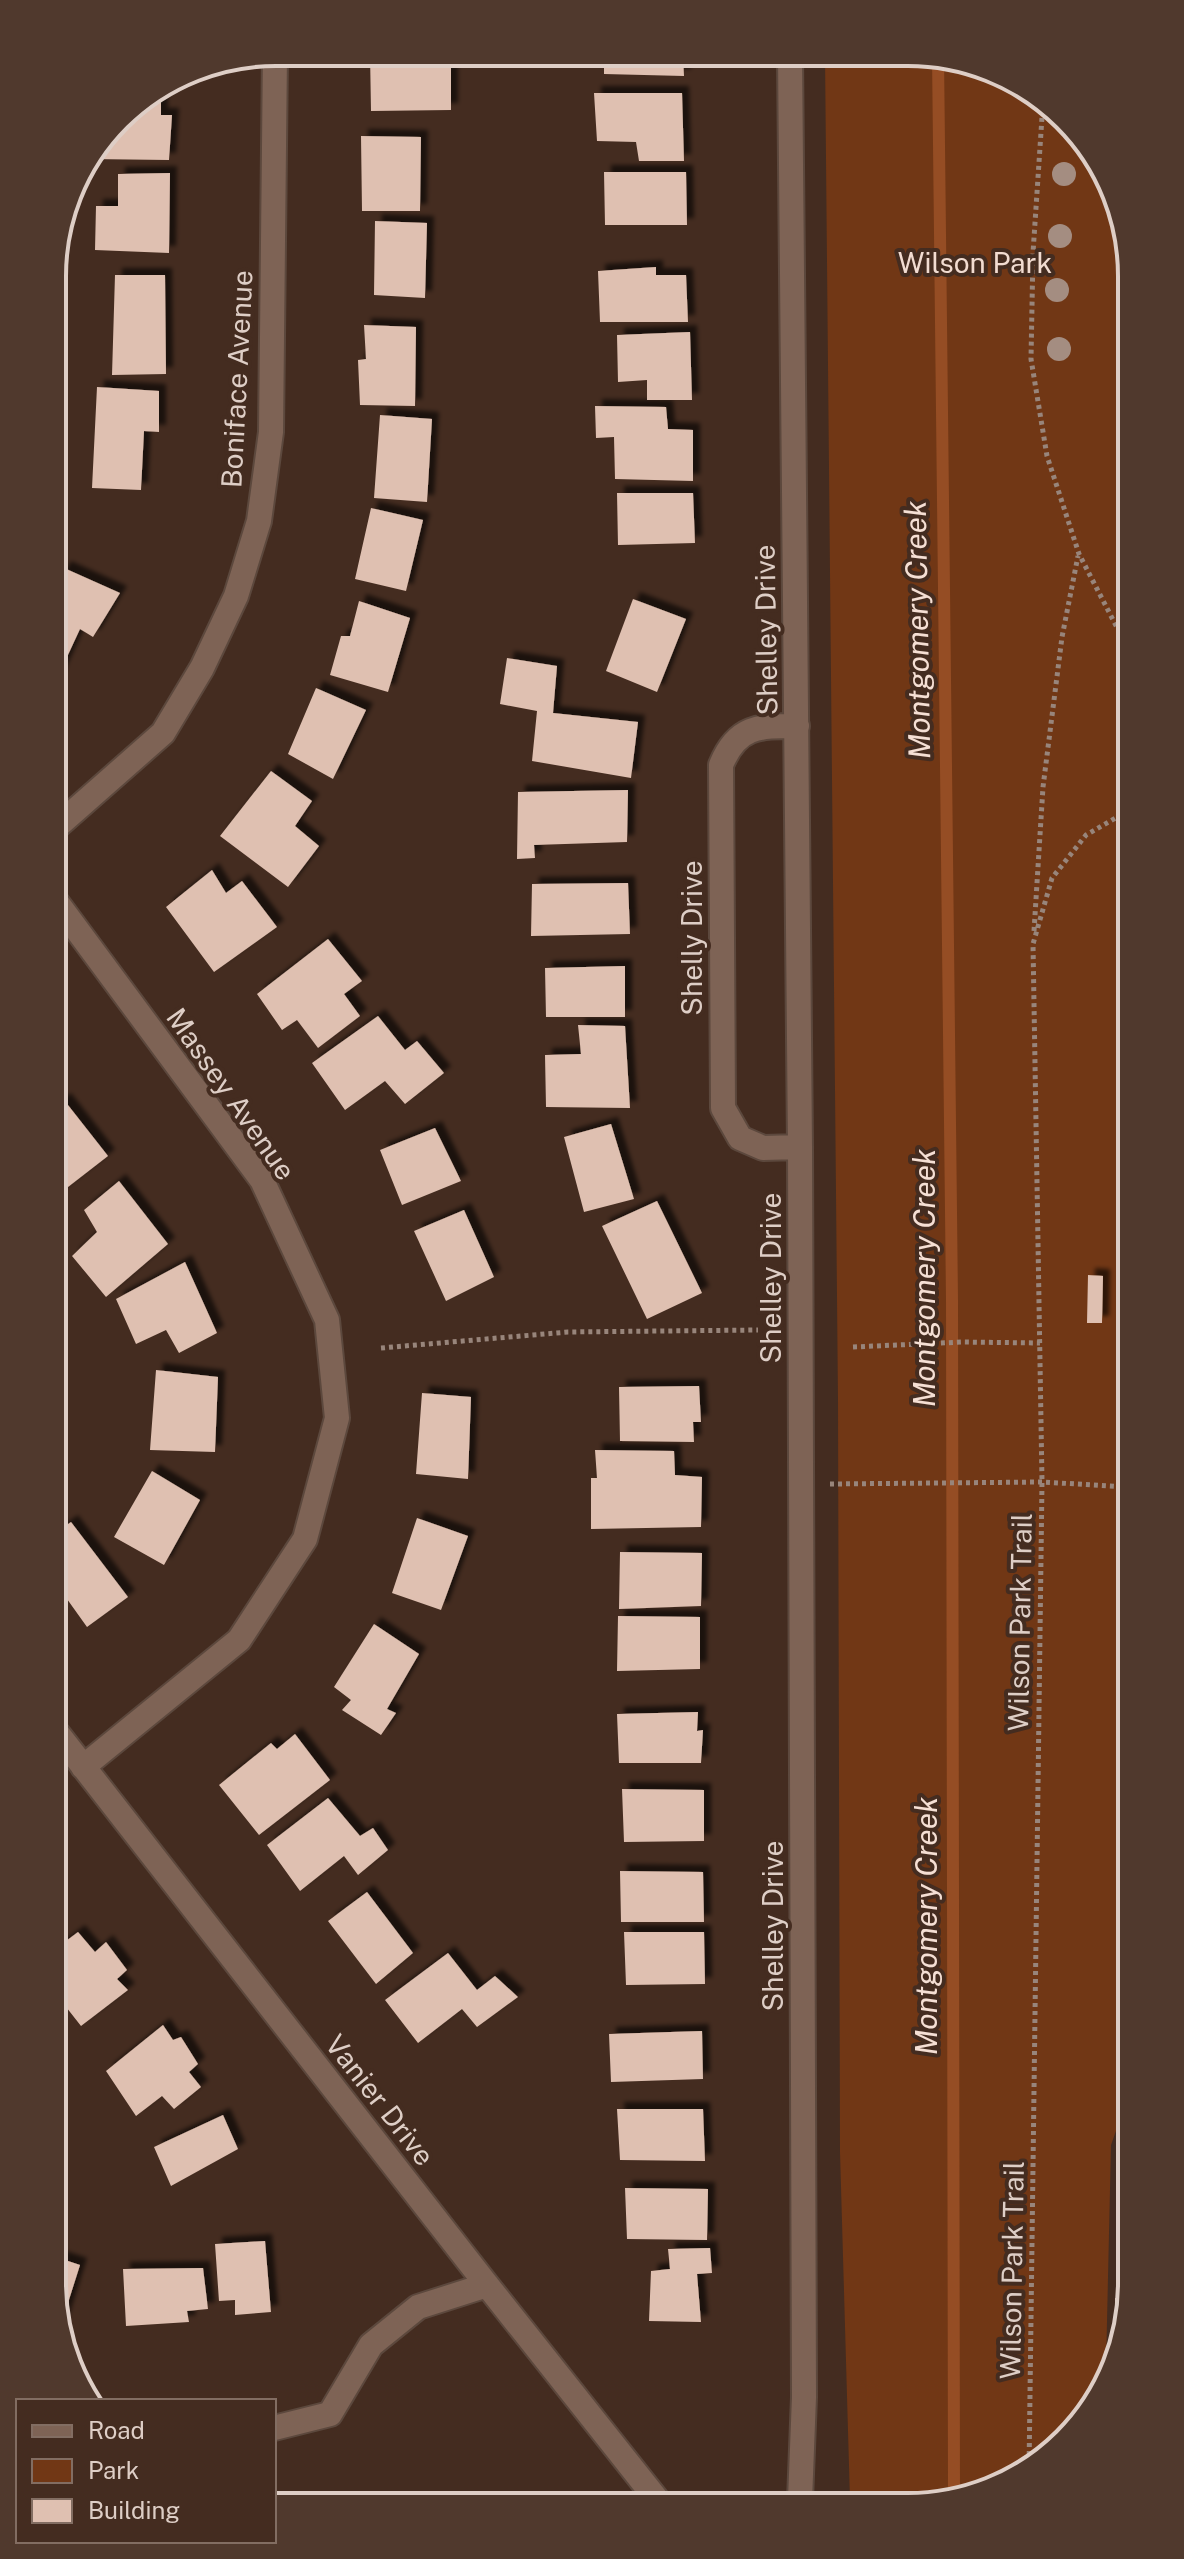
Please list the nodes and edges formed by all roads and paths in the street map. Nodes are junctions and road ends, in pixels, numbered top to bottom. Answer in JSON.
{"nodes":[{"id":1,"x":275,"y":66,"type":"edge"},
{"id":2,"x":790,"y":66,"type":"edge"},
{"id":3,"x":1042,"y":115,"type":"edge"},
{"id":4,"x":1079,"y":554,"type":"junction"},
{"id":5,"x":1118,"y":630,"type":"edge"},
{"id":6,"x":797,"y":726,"type":"junction"},
{"id":7,"x":1118,"y":817,"type":"edge"},
{"id":8,"x":66,"y":818,"type":"edge"},
{"id":9,"x":66,"y":915,"type":"edge"},
{"id":10,"x":1033,"y":944,"type":"junction"},
{"id":11,"x":800,"y":1147,"type":"junction"},
{"id":12,"x":758,"y":1330,"type":"dead end"},
{"id":13,"x":1040,"y":1343,"type":"junction"},
{"id":14,"x":853,"y":1347,"type":"dead end"},
{"id":15,"x":381,"y":1348,"type":"dead end"},
{"id":16,"x":1042,"y":1482,"type":"junction"},
{"id":17,"x":802,"y":1484,"type":"junction"},
{"id":18,"x":1118,"y":1486,"type":"edge"},
{"id":19,"x":66,"y":1745,"type":"edge"},
{"id":20,"x":83,"y":1767,"type":"junction"},
{"id":21,"x":487,"y":2285,"type":"junction"},
{"id":22,"x":276,"y":2428,"type":"edge"},
{"id":23,"x":1029,"y":2455,"type":"edge"},
{"id":24,"x":652,"y":2493,"type":"edge"},
{"id":25,"x":800,"y":2493,"type":"edge"}],
"edges":[{"from":1,"to":8,"type":"street","name":"Boniface Avenue"},
{"from":2,"to":6,"type":"street","name":"Shelley Drive"},
{"from":3,"to":4,"type":"path"},
{"from":4,"to":5,"type":"path"},
{"from":4,"to":10,"type":"path"},
{"from":6,"to":11,"type":"street","name":"Shelley Drive"},
{"from":6,"to":11,"type":"street","name":"Shelly Drive"},
{"from":7,"to":10,"type":"path","name":"Wilson Park Trail"},
{"from":9,"to":20,"type":"street","name":"Massey Avenue"},
{"from":10,"to":13,"type":"path","name":"Wilson Park Trail"},
{"from":11,"to":17,"type":"street","name":"Shelley Drive"},
{"from":12,"to":15,"type":"path"},
{"from":13,"to":14,"type":"path"},
{"from":13,"to":16,"type":"path","name":"Wilson Park Trail"},
{"from":16,"to":17,"type":"path"},
{"from":16,"to":18,"type":"path"},
{"from":16,"to":23,"type":"path","name":"Wilson Park Trail"},
{"from":17,"to":25,"type":"street","name":"Shelley Drive"},
{"from":19,"to":20,"type":"street","name":"Vanier Drive"},
{"from":20,"to":21,"type":"street","name":"Vanier Drive"},
{"from":21,"to":22,"type":"street"},
{"from":21,"to":24,"type":"street","name":"Vanier Drive"}]}
